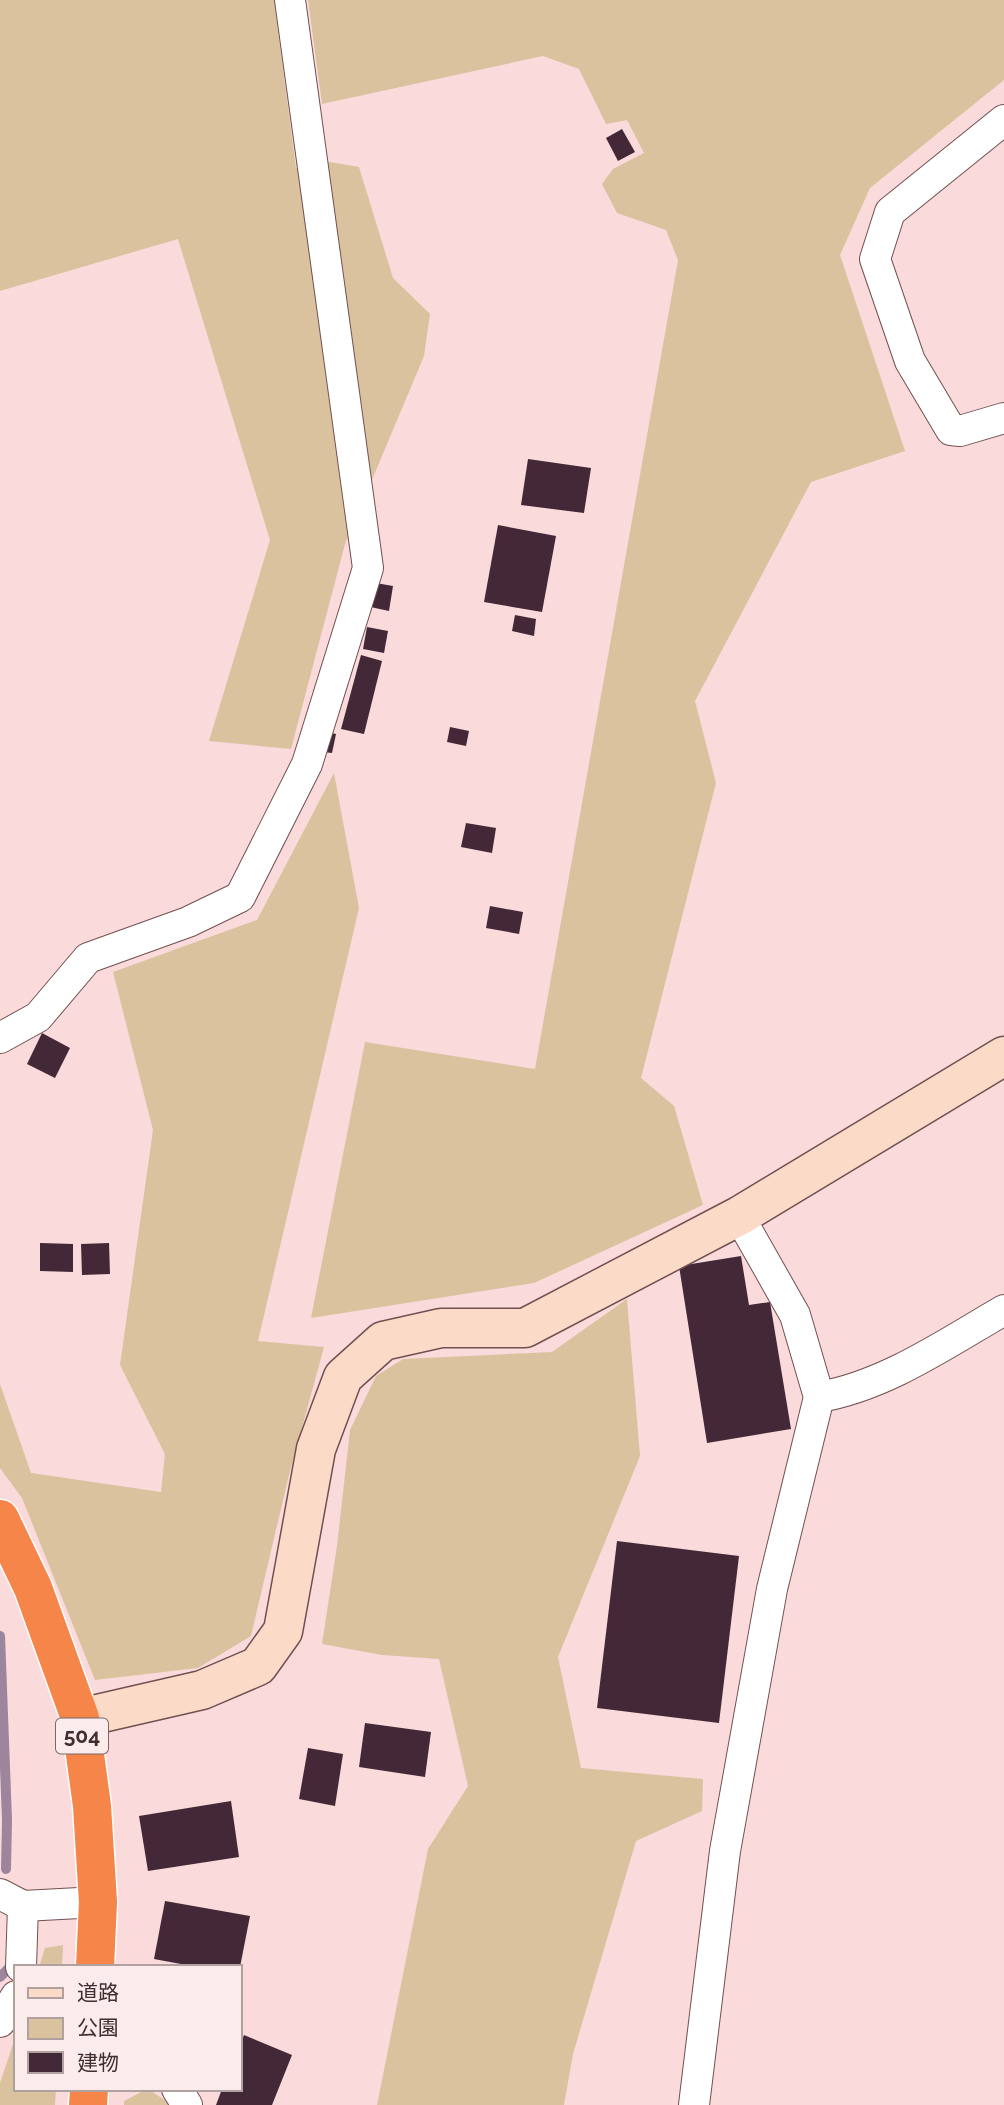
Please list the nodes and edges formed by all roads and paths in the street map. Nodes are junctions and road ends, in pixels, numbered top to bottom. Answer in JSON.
{"nodes":[{"id":1,"x":290,"y":0,"type":"edge"},
{"id":2,"x":1004,"y":120,"type":"edge"},
{"id":3,"x":1004,"y":418,"type":"edge"},
{"id":4,"x":0,"y":1038,"type":"edge"},
{"id":5,"x":1004,"y":1056,"type":"edge"},
{"id":6,"x":739,"y":1216,"type":"junction"},
{"id":7,"x":1004,"y":1310,"type":"edge"},
{"id":8,"x":819,"y":1397,"type":"junction"},
{"id":9,"x":0,"y":1519,"type":"edge"},
{"id":10,"x":79,"y":1718,"type":"junction"},
{"id":11,"x":11,"y":1900,"type":"edge"},
{"id":12,"x":98,"y":1902,"type":"junction"},
{"id":13,"x":21,"y":1965,"type":"edge"},
{"id":14,"x":95,"y":1965,"type":"edge"},
{"id":15,"x":14,"y":1999,"type":"edge"},
{"id":16,"x":0,"y":2022,"type":"edge"},
{"id":17,"x":694,"y":2105,"type":"edge"}],
"edges":[{"from":1,"to":4,"type":"street"},
{"from":2,"to":3,"type":"street"},
{"from":5,"to":6,"type":"street"},
{"from":6,"to":8,"type":"street"},
{"from":6,"to":10,"type":"street"},
{"from":7,"to":8,"type":"street"},
{"from":8,"to":17,"type":"street"},
{"from":9,"to":10,"type":"highway","number":"504"},
{"from":10,"to":12,"type":"highway","number":"504"},
{"from":11,"to":12,"type":"street"},
{"from":11,"to":13,"type":"street"},
{"from":12,"to":14,"type":"highway","number":"504"},
{"from":15,"to":16,"type":"street"}]}
